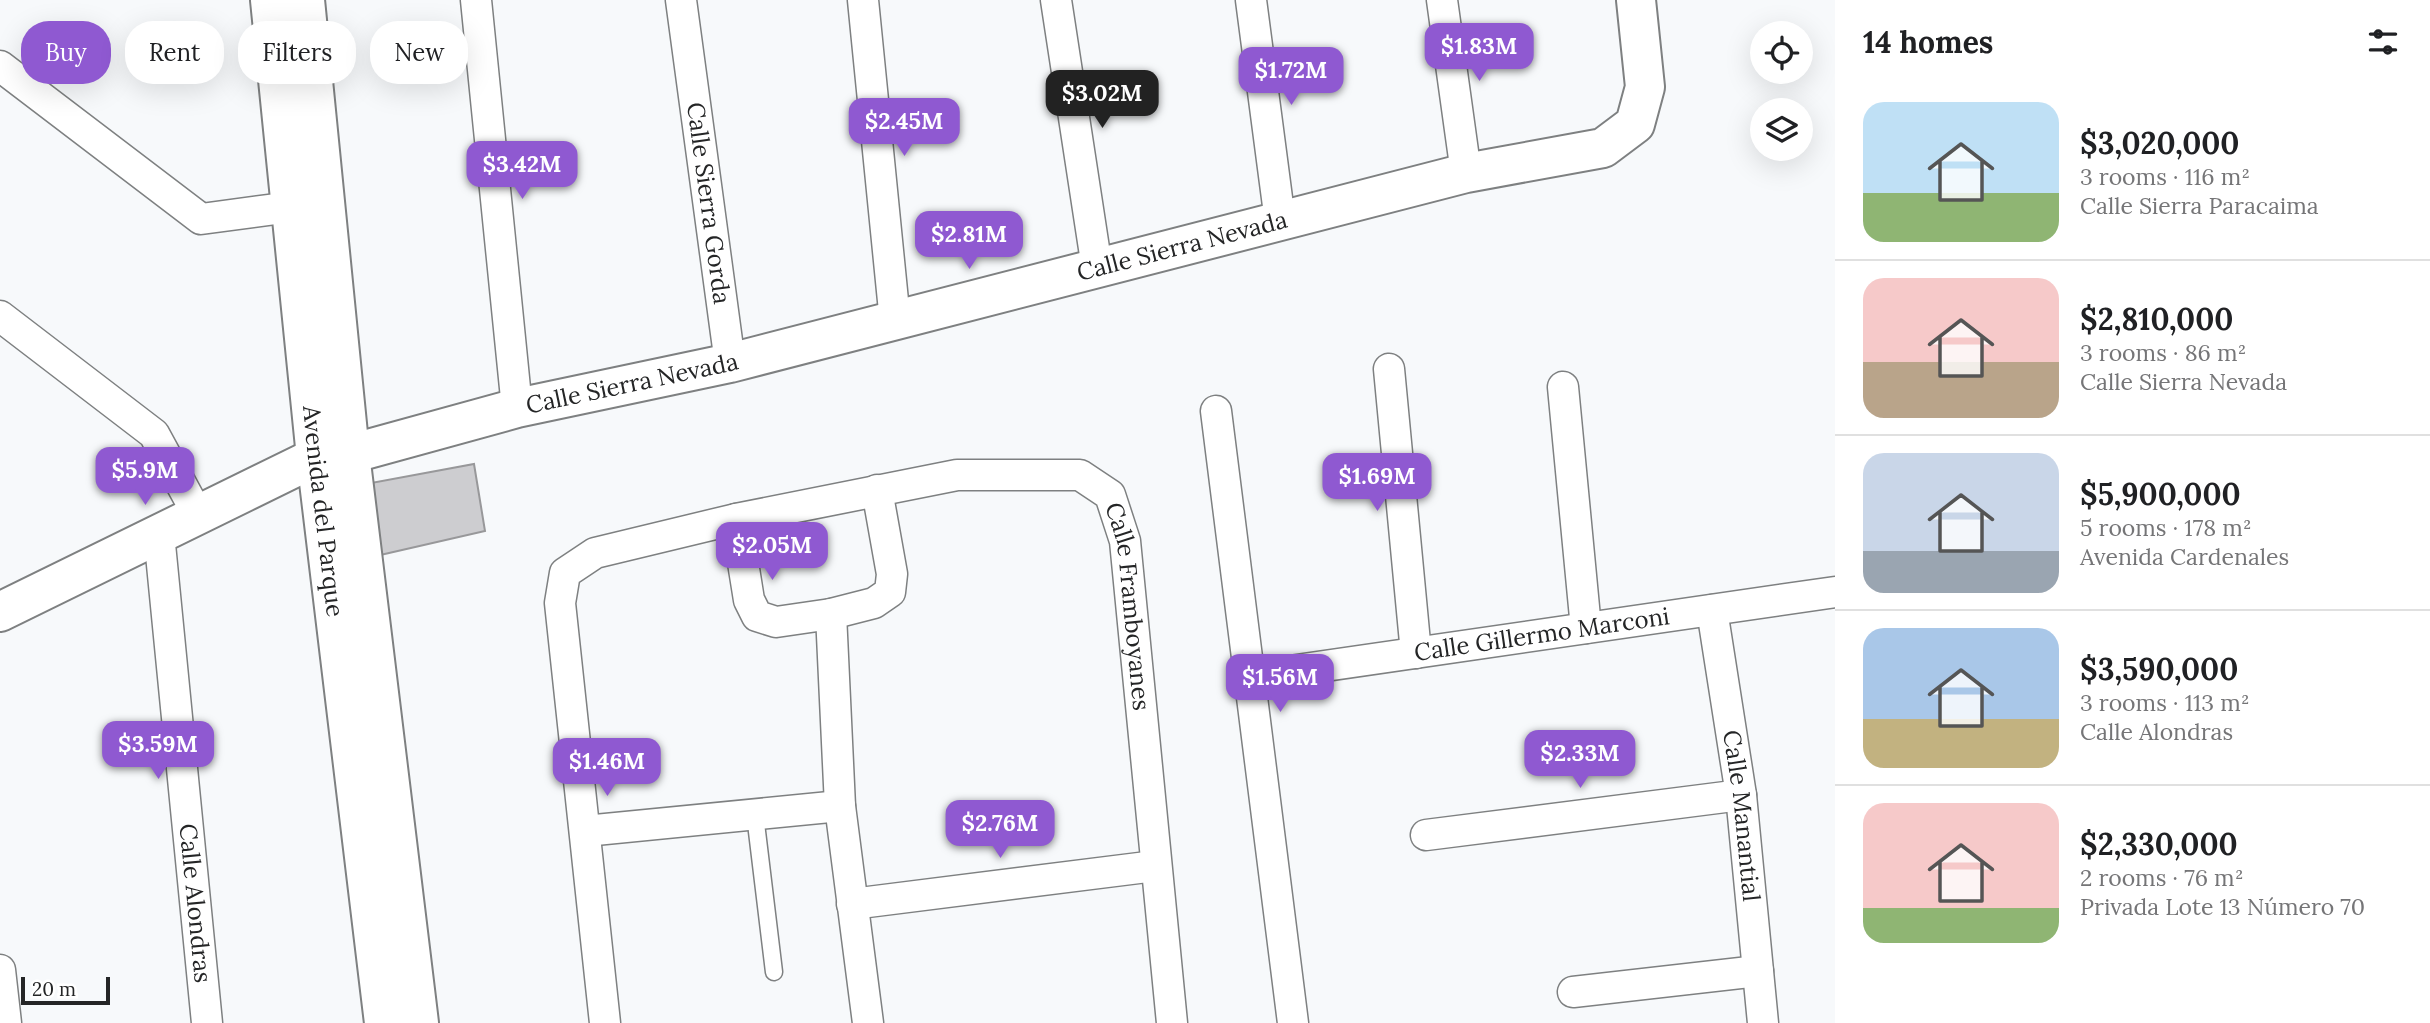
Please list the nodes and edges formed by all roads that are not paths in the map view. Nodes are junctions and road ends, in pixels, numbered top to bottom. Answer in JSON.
{"nodes":[{"id":1,"x":270,"y":0,"type":"edge"},
{"id":2,"x":476,"y":0,"type":"edge"},
{"id":3,"x":681,"y":0,"type":"edge"},
{"id":4,"x":863,"y":0,"type":"edge"},
{"id":5,"x":1056,"y":0,"type":"edge"},
{"id":6,"x":1251,"y":0,"type":"edge"},
{"id":7,"x":1442,"y":0,"type":"edge"},
{"id":8,"x":1636,"y":0,"type":"edge"},
{"id":9,"x":294,"y":21,"type":"edge"},
{"id":10,"x":0,"y":66,"type":"edge"},
{"id":11,"x":295,"y":84,"type":"edge"},
{"id":12,"x":302,"y":84,"type":"edge"},
{"id":13,"x":1466,"y":173,"type":"junction"},
{"id":14,"x":291,"y":208,"type":"junction"},
{"id":15,"x":1280,"y":221,"type":"junction"},
{"id":16,"x":1097,"y":268,"type":"junction"},
{"id":17,"x":0,"y":316,"type":"edge"},
{"id":18,"x":895,"y":321,"type":"junction"},
{"id":19,"x":730,"y":363,"type":"junction"},
{"id":20,"x":1389,"y":369,"type":"dead end"},
{"id":21,"x":1563,"y":387,"type":"dead end"},
{"id":22,"x":517,"y":408,"type":"junction"},
{"id":23,"x":1216,"y":411,"type":"dead end"},
{"id":24,"x":333,"y":455,"type":"junction"},
{"id":25,"x":877,"y":490,"type":"junction"},
{"id":26,"x":198,"y":515,"type":"junction"},
{"id":27,"x":736,"y":519,"type":"junction"},
{"id":28,"x":159,"y":534,"type":"junction"},
{"id":29,"x":1835,"y":592,"type":"edge"},
{"id":30,"x":2,"y":607,"type":"edge"},
{"id":31,"x":1712,"y":610,"type":"junction"},
{"id":32,"x":831,"y":614,"type":"junction"},
{"id":33,"x":1587,"y":628,"type":"junction"},
{"id":34,"x":1416,"y":653,"type":"junction"},
{"id":35,"x":1249,"y":677,"type":"junction"},
{"id":36,"x":1741,"y":795,"type":"junction"},
{"id":37,"x":840,"y":806,"type":"junction"},
{"id":38,"x":755,"y":815,"type":"junction"},
{"id":39,"x":585,"y":831,"type":"junction"},
{"id":40,"x":1426,"y":835,"type":"dead end"},
{"id":41,"x":1155,"y":866,"type":"junction"},
{"id":42,"x":852,"y":904,"type":"junction"},
{"id":43,"x":0,"y":970,"type":"edge"},
{"id":44,"x":1758,"y":971,"type":"junction"},
{"id":45,"x":774,"y":972,"type":"dead end"},
{"id":46,"x":1573,"y":992,"type":"dead end"},
{"id":47,"x":6,"y":1023,"type":"edge"},
{"id":48,"x":207,"y":1023,"type":"edge"},
{"id":49,"x":384,"y":1023,"type":"edge"},
{"id":50,"x":419,"y":1023,"type":"edge"},
{"id":51,"x":605,"y":1023,"type":"edge"},
{"id":52,"x":868,"y":1023,"type":"edge"},
{"id":53,"x":1172,"y":1023,"type":"edge"},
{"id":54,"x":1293,"y":1023,"type":"edge"},
{"id":55,"x":1763,"y":1023,"type":"edge"}],
"edges":[{"from":1,"to":9,"type":"street","name":"Avenida del Parque"},
{"from":2,"to":22,"type":"street"},
{"from":3,"to":19,"type":"street","name":"Calle Sierra Gorda"},
{"from":4,"to":18,"type":"street"},
{"from":5,"to":16,"type":"street"},
{"from":6,"to":15,"type":"street"},
{"from":7,"to":13,"type":"street"},
{"from":8,"to":13,"type":"street","name":"Calle Sierra Nevada"},
{"from":10,"to":14,"type":"street"},
{"from":11,"to":14,"type":"street","name":"Avenida del Parque"},
{"from":12,"to":24,"type":"street","name":"Avenida del Parque"},
{"from":13,"to":15,"type":"street","name":"Calle Sierra Nevada"},
{"from":14,"to":24,"type":"street","name":"Avenida del Parque"},
{"from":15,"to":16,"type":"street","name":"Calle Sierra Nevada"},
{"from":16,"to":18,"type":"street","name":"Calle Sierra Nevada"},
{"from":17,"to":26,"type":"street"},
{"from":18,"to":19,"type":"street","name":"Calle Sierra Nevada"},
{"from":19,"to":22,"type":"street","name":"Calle Sierra Nevada"},
{"from":20,"to":34,"type":"street"},
{"from":21,"to":33,"type":"street"},
{"from":22,"to":24,"type":"street","name":"Calle Sierra Nevada"},
{"from":23,"to":35,"type":"street"},
{"from":24,"to":26,"type":"street","name":"Calle Sierra Nevada"},
{"from":24,"to":49,"type":"street","name":"Avenida del Parque"},
{"from":24,"to":50,"type":"street","name":"Avenida del Parque"},
{"from":25,"to":27,"type":"street","name":"Calle Framboyanes"},
{"from":25,"to":32,"type":"street"},
{"from":25,"to":41,"type":"street","name":"Calle Framboyanes"},
{"from":26,"to":28,"type":"street","name":"Calle Sierra Nevada"},
{"from":27,"to":32,"type":"street"},
{"from":27,"to":39,"type":"street","name":"Calle Framboyanes"},
{"from":28,"to":30,"type":"street","name":"Calle Sierra Nevada"},
{"from":28,"to":48,"type":"street","name":"Calle Alondras"},
{"from":29,"to":31,"type":"street","name":"Calle Gillermo Marconi"},
{"from":31,"to":33,"type":"street","name":"Calle Gillermo Marconi"},
{"from":31,"to":36,"type":"street","name":"Calle Manantial"},
{"from":32,"to":37,"type":"street"},
{"from":33,"to":34,"type":"street","name":"Calle Gillermo Marconi"},
{"from":34,"to":35,"type":"street","name":"Calle Gillermo Marconi"},
{"from":35,"to":54,"type":"street"},
{"from":36,"to":40,"type":"street"},
{"from":36,"to":44,"type":"street","name":"Calle Manantial"},
{"from":37,"to":38,"type":"street"},
{"from":37,"to":42,"type":"street"},
{"from":38,"to":39,"type":"street"},
{"from":38,"to":45,"type":"lane"},
{"from":39,"to":51,"type":"street","name":"Calle Framboyanes"},
{"from":41,"to":42,"type":"street"},
{"from":41,"to":53,"type":"street","name":"Calle Framboyanes"},
{"from":42,"to":52,"type":"street"},
{"from":43,"to":47,"type":"street"},
{"from":44,"to":46,"type":"street"},
{"from":44,"to":55,"type":"street","name":"Calle Manantial"}]}
